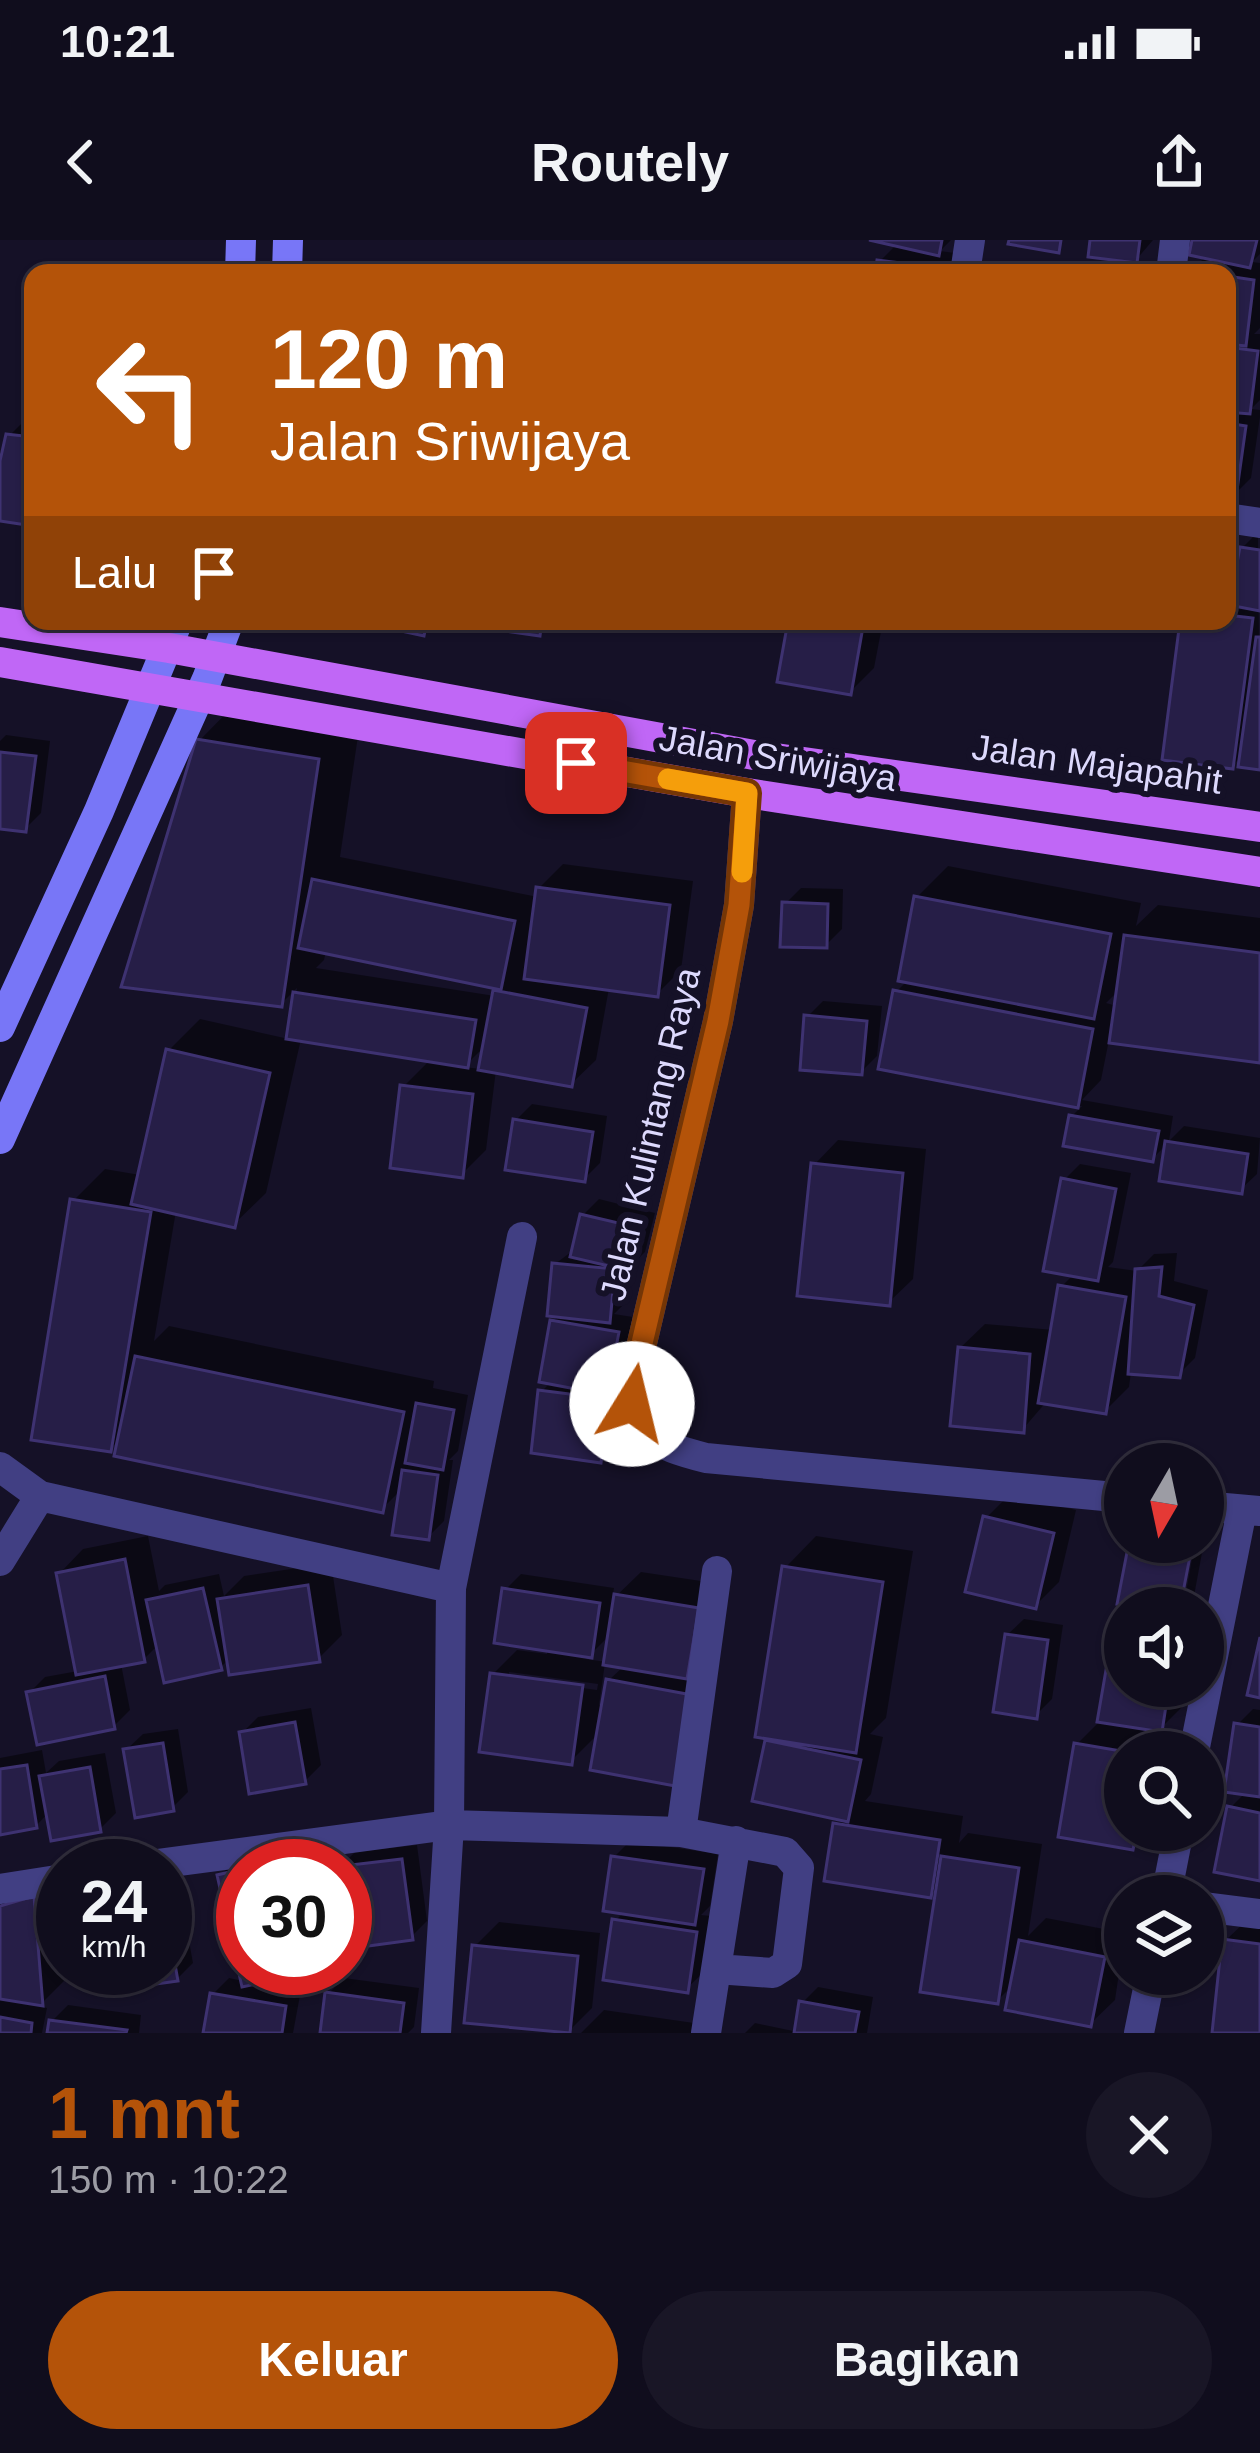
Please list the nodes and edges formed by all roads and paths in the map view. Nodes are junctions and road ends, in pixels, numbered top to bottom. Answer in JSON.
{"nodes":[{"id":1,"x":115,"y":630,"type":"edge"},
{"id":2,"x":226,"y":630,"type":"edge"},
{"id":3,"x":173,"y":634,"type":"edge"},
{"id":4,"x":215,"y":657,"type":"junction"},
{"id":5,"x":0,"y":662,"type":"edge"},
{"id":6,"x":152,"y":687,"type":"junction"},
{"id":7,"x":200,"y":695,"type":"junction"},
{"id":8,"x":747,"y":793,"type":"junction"},
{"id":9,"x":1069,"y":800,"type":"junction"},
{"id":10,"x":1260,"y":826,"type":"edge"},
{"id":11,"x":1062,"y":844,"type":"junction"},
{"id":12,"x":1260,"y":872,"type":"edge"},
{"id":13,"x":0,"y":1027,"type":"edge"},
{"id":14,"x":0,"y":1139,"type":"edge"},
{"id":15,"x":522,"y":1237,"type":"dead end"},
{"id":16,"x":0,"y":1467,"type":"edge"},
{"id":17,"x":40,"y":1496,"type":"junction"},
{"id":18,"x":1104,"y":1496,"type":"edge"},
{"id":19,"x":1251,"y":1510,"type":"edge"},
{"id":20,"x":4,"y":1542,"type":"edge"},
{"id":21,"x":717,"y":1571,"type":"dead end"},
{"id":22,"x":451,"y":1588,"type":"junction"},
{"id":23,"x":1199,"y":1731,"type":"edge"},
{"id":24,"x":449,"y":1825,"type":"junction"},
{"id":25,"x":681,"y":1832,"type":"junction"},
{"id":26,"x":736,"y":1841,"type":"junction"},
{"id":27,"x":192,"y":1859,"type":"edge"},
{"id":28,"x":36,"y":1883,"type":"edge"},
{"id":29,"x":0,"y":1889,"type":"edge"},
{"id":30,"x":1224,"y":1910,"type":"edge"},
{"id":31,"x":1260,"y":1914,"type":"edge"},
{"id":32,"x":716,"y":1969,"type":"junction"},
{"id":33,"x":1147,"y":1995,"type":"edge"},
{"id":34,"x":436,"y":2033,"type":"edge"},
{"id":35,"x":706,"y":2033,"type":"edge"},
{"id":36,"x":1139,"y":2033,"type":"edge"}],
"edges":[{"from":1,"to":3,"type":"main road","name":"Jalan Majapahit"},
{"from":2,"to":4,"type":"main road"},
{"from":3,"to":4,"type":"main road","name":"Jalan Majapahit"},
{"from":3,"to":6,"type":"main road"},
{"from":4,"to":7,"type":"main road"},
{"from":4,"to":9,"type":"main road","name":"Jalan Majapahit"},
{"from":5,"to":6,"type":"main road","name":"Jalan Sriwijaya"},
{"from":6,"to":7,"type":"main road","name":"Jalan Sriwijaya"},
{"from":6,"to":13,"type":"main road"},
{"from":7,"to":8,"type":"main road","name":"Jalan Sriwijaya"},
{"from":7,"to":14,"type":"main road"},
{"from":8,"to":11,"type":"main road","name":"Jalan Sriwijaya"},
{"from":8,"to":18,"type":"street","name":"Jalan Kulintang Raya"},
{"from":9,"to":10,"type":"main road","name":"Jalan Majapahit"},
{"from":9,"to":11,"type":"main road"},
{"from":11,"to":12,"type":"main road","name":"Jalan Sriwijaya"},
{"from":15,"to":22,"type":"street"},
{"from":16,"to":17,"type":"street"},
{"from":17,"to":20,"type":"street"},
{"from":17,"to":22,"type":"street"},
{"from":19,"to":23,"type":"street"},
{"from":21,"to":25,"type":"street"},
{"from":22,"to":24,"type":"street"},
{"from":24,"to":25,"type":"street"},
{"from":24,"to":27,"type":"street"},
{"from":24,"to":34,"type":"street"},
{"from":25,"to":26,"type":"street"},
{"from":26,"to":32,"type":"street"},
{"from":26,"to":32,"type":"street"},
{"from":28,"to":29,"type":"street"},
{"from":30,"to":31,"type":"street"},
{"from":32,"to":35,"type":"street"},
{"from":33,"to":36,"type":"street"}]}
